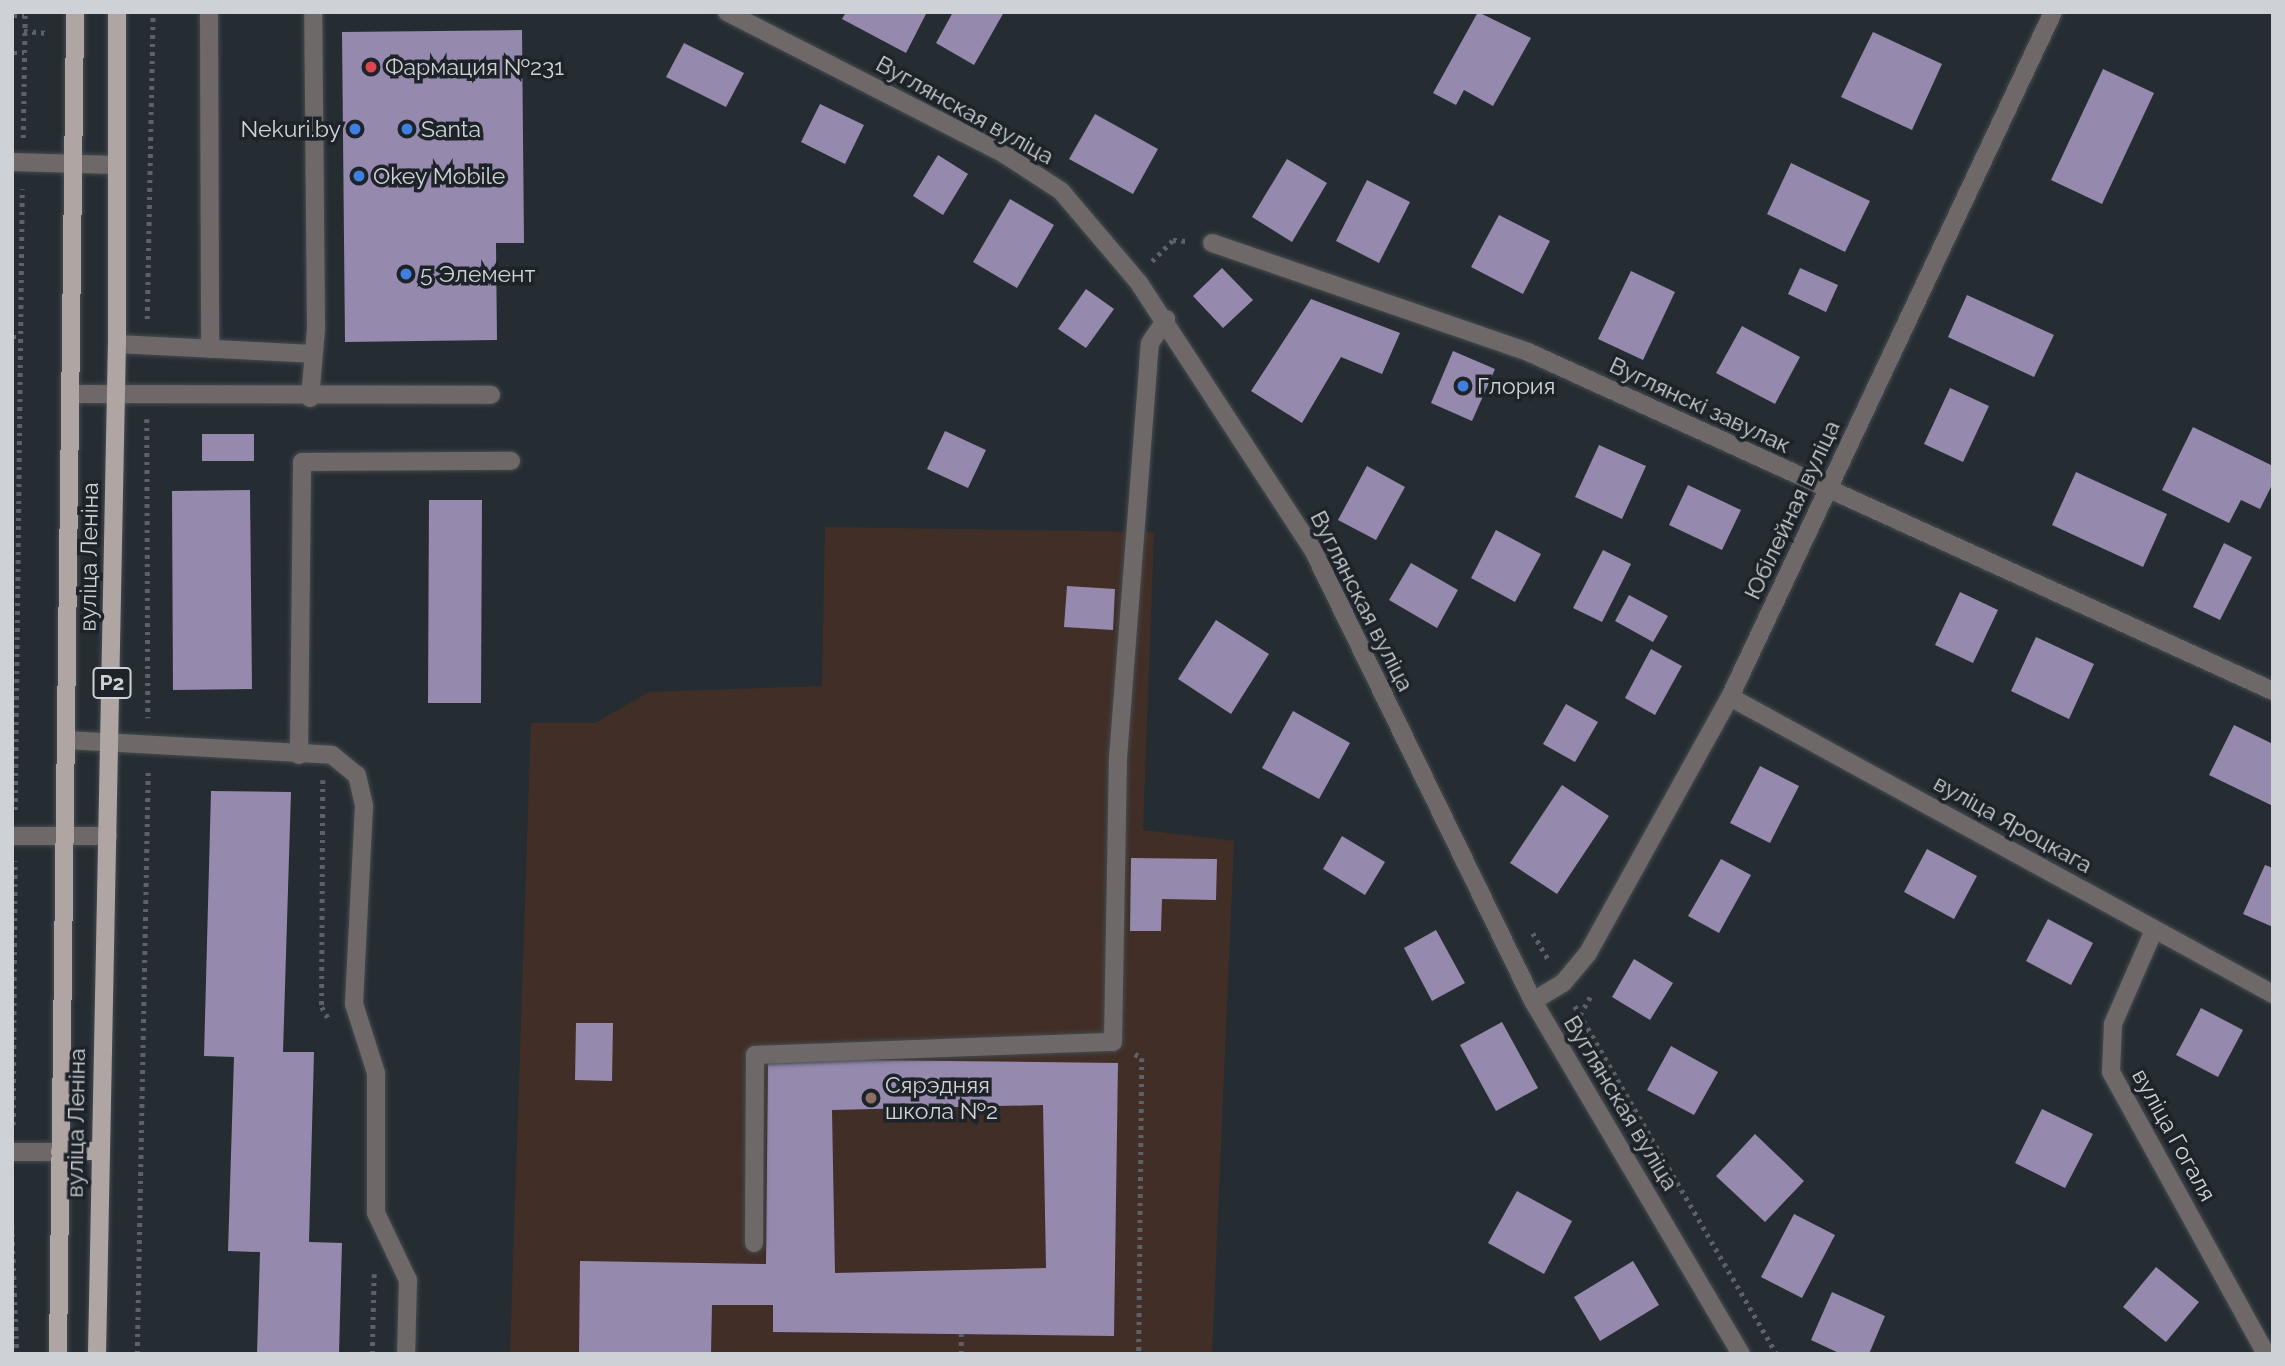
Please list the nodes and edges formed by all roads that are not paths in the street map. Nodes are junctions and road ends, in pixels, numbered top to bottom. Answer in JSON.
{"nodes":[{"id":1,"x":75,"y":12,"type":"edge"},
{"id":2,"x":117,"y":12,"type":"edge"},
{"id":3,"x":209,"y":12,"type":"edge"},
{"id":4,"x":313,"y":12,"type":"edge"},
{"id":5,"x":727,"y":12,"type":"edge"},
{"id":6,"x":2053,"y":12,"type":"edge"},
{"id":7,"x":751,"y":18,"type":"edge"},
{"id":8,"x":17,"y":162,"type":"edge"},
{"id":9,"x":73,"y":162,"type":"junction"},
{"id":10,"x":116,"y":165,"type":"junction"},
{"id":11,"x":1212,"y":243,"type":"road end"},
{"id":12,"x":1166,"y":319,"type":"junction"},
{"id":13,"x":117,"y":344,"type":"junction"},
{"id":14,"x":210,"y":349,"type":"junction"},
{"id":15,"x":313,"y":354,"type":"junction"},
{"id":16,"x":71,"y":394,"type":"junction"},
{"id":17,"x":491,"y":395,"type":"dead end"},
{"id":18,"x":117,"y":396,"type":"junction"},
{"id":19,"x":310,"y":398,"type":"junction"},
{"id":20,"x":511,"y":461,"type":"dead end"},
{"id":21,"x":1828,"y":492,"type":"junction"},
{"id":22,"x":2273,"y":691,"type":"edge"},
{"id":23,"x":1730,"y":697,"type":"junction"},
{"id":24,"x":111,"y":739,"type":"junction"},
{"id":25,"x":66,"y":740,"type":"junction"},
{"id":26,"x":299,"y":755,"type":"junction"},
{"id":27,"x":14,"y":836,"type":"edge"},
{"id":28,"x":65,"y":836,"type":"junction"},
{"id":29,"x":108,"y":836,"type":"junction"},
{"id":30,"x":2154,"y":930,"type":"junction"},
{"id":31,"x":2273,"y":994,"type":"edge"},
{"id":32,"x":1533,"y":1001,"type":"junction"},
{"id":33,"x":99,"y":1151,"type":"junction"},
{"id":34,"x":12,"y":1152,"type":"edge"},
{"id":35,"x":60,"y":1152,"type":"junction"},
{"id":36,"x":754,"y":1242,"type":"dead end"},
{"id":37,"x":58,"y":1354,"type":"edge"},
{"id":38,"x":97,"y":1354,"type":"edge"},
{"id":39,"x":406,"y":1354,"type":"edge"},
{"id":40,"x":1741,"y":1354,"type":"edge"},
{"id":41,"x":2266,"y":1354,"type":"edge"}],
"edges":[{"from":1,"to":9,"type":"main road","name":"вуліца Леніна","number":"Р2"},
{"from":2,"to":10,"type":"main road","name":"вуліца Леніна","number":"Р2"},
{"from":3,"to":14,"type":"street"},
{"from":4,"to":15,"type":"street"},
{"from":5,"to":7,"type":"street","name":"Вуглянская вуліца"},
{"from":6,"to":21,"type":"street","name":"Юбілейная вуліца"},
{"from":7,"to":12,"type":"street","name":"Вуглянская вуліца"},
{"from":8,"to":9,"type":"street"},
{"from":9,"to":10,"type":"street"},
{"from":9,"to":16,"type":"main road","name":"вуліца Леніна","number":"Р2"},
{"from":10,"to":13,"type":"main road","name":"вуліца Леніна","number":"Р2"},
{"from":11,"to":21,"type":"street","name":"Вуглянскі завулак"},
{"from":12,"to":32,"type":"street","name":"Вуглянская вуліца"},
{"from":12,"to":36,"type":"street"},
{"from":13,"to":14,"type":"street"},
{"from":13,"to":18,"type":"main road","name":"вуліца Леніна","number":"Р2"},
{"from":14,"to":15,"type":"street"},
{"from":15,"to":19,"type":"street"},
{"from":16,"to":18,"type":"street"},
{"from":16,"to":25,"type":"main road","name":"вуліца Леніна","number":"Р2"},
{"from":17,"to":19,"type":"street"},
{"from":18,"to":19,"type":"street"},
{"from":18,"to":24,"type":"main road","name":"вуліца Леніна","number":"Р2"},
{"from":20,"to":26,"type":"street"},
{"from":21,"to":22,"type":"street","name":"Вуглянскі завулак"},
{"from":21,"to":23,"type":"street","name":"Юбілейная вуліца"},
{"from":23,"to":30,"type":"street","name":"вуліца Яроцкага"},
{"from":23,"to":32,"type":"street","name":"Юбілейная вуліца"},
{"from":24,"to":25,"type":"street"},
{"from":24,"to":26,"type":"street"},
{"from":24,"to":29,"type":"main road","name":"вуліца Леніна","number":"Р2"},
{"from":25,"to":28,"type":"main road","name":"вуліца Леніна","number":"Р2"},
{"from":26,"to":39,"type":"street"},
{"from":27,"to":28,"type":"street"},
{"from":28,"to":29,"type":"street"},
{"from":28,"to":35,"type":"main road","name":"вуліца Леніна","number":"Р2"},
{"from":29,"to":33,"type":"main road","name":"вуліца Леніна","number":"Р2"},
{"from":30,"to":31,"type":"street","name":"вуліца Яроцкага"},
{"from":30,"to":41,"type":"street","name":"вуліца Гогаля"},
{"from":32,"to":40,"type":"street","name":"Вуглянская вуліца"},
{"from":33,"to":35,"type":"main road"},
{"from":33,"to":38,"type":"main road","name":"вуліца Леніна","number":"Р2"},
{"from":34,"to":35,"type":"street"},
{"from":35,"to":37,"type":"main road","name":"вуліца Леніна","number":"Р2"}]}
